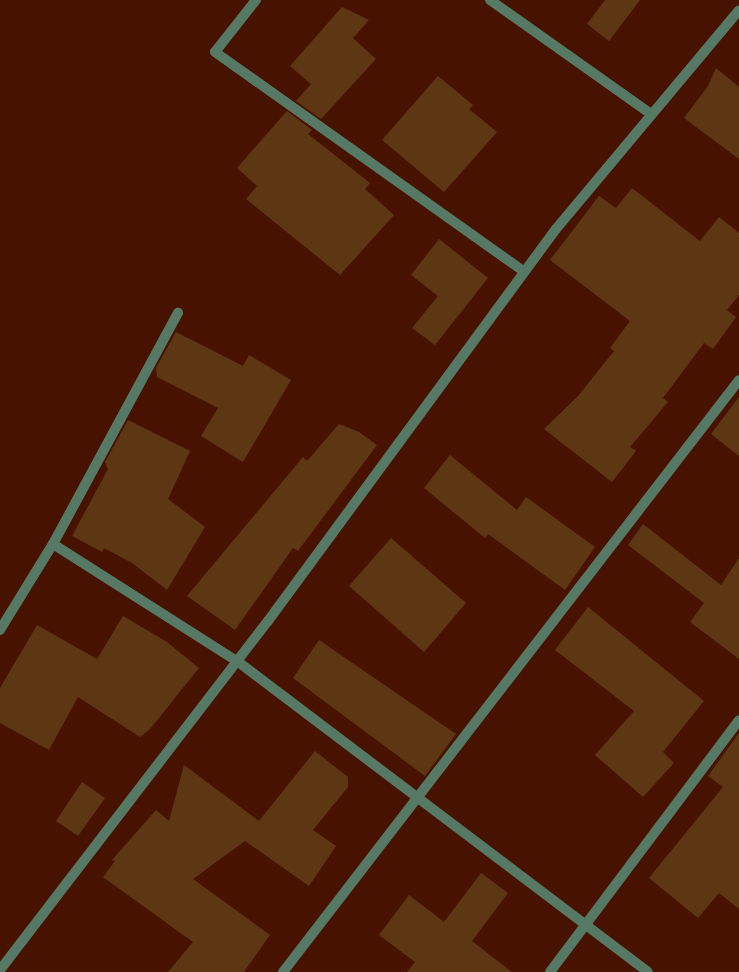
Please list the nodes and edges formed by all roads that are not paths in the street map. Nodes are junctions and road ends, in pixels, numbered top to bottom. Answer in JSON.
{"nodes":[{"id":1,"x":256,"y":0,"type":"edge"},
{"id":2,"x":490,"y":0,"type":"edge"},
{"id":3,"x":739,"y":10,"type":"edge"},
{"id":4,"x":652,"y":114,"type":"junction"},
{"id":5,"x":524,"y":272,"type":"junction"},
{"id":6,"x":178,"y":313,"type":"dead end"},
{"id":7,"x":739,"y":380,"type":"edge"},
{"id":8,"x":53,"y":544,"type":"junction"},
{"id":9,"x":0,"y":630,"type":"edge"},
{"id":10,"x":237,"y":661,"type":"junction"},
{"id":11,"x":739,"y":720,"type":"edge"},
{"id":12,"x":418,"y":796,"type":"junction"},
{"id":13,"x":584,"y":926,"type":"junction"},
{"id":14,"x":0,"y":970,"type":"edge"},
{"id":15,"x":283,"y":972,"type":"edge"},
{"id":16,"x":550,"y":972,"type":"edge"},
{"id":17,"x":648,"y":972,"type":"edge"}],
"edges":[{"from":1,"to":5,"type":"street"},
{"from":2,"to":4,"type":"street"},
{"from":3,"to":4,"type":"street"},
{"from":4,"to":5,"type":"street"},
{"from":5,"to":10,"type":"street"},
{"from":6,"to":8,"type":"street"},
{"from":7,"to":12,"type":"street"},
{"from":8,"to":9,"type":"street"},
{"from":8,"to":10,"type":"street"},
{"from":10,"to":12,"type":"street"},
{"from":10,"to":14,"type":"street"},
{"from":11,"to":13,"type":"street"},
{"from":12,"to":13,"type":"street"},
{"from":12,"to":15,"type":"street"},
{"from":13,"to":16,"type":"street"},
{"from":13,"to":17,"type":"street"}]}
